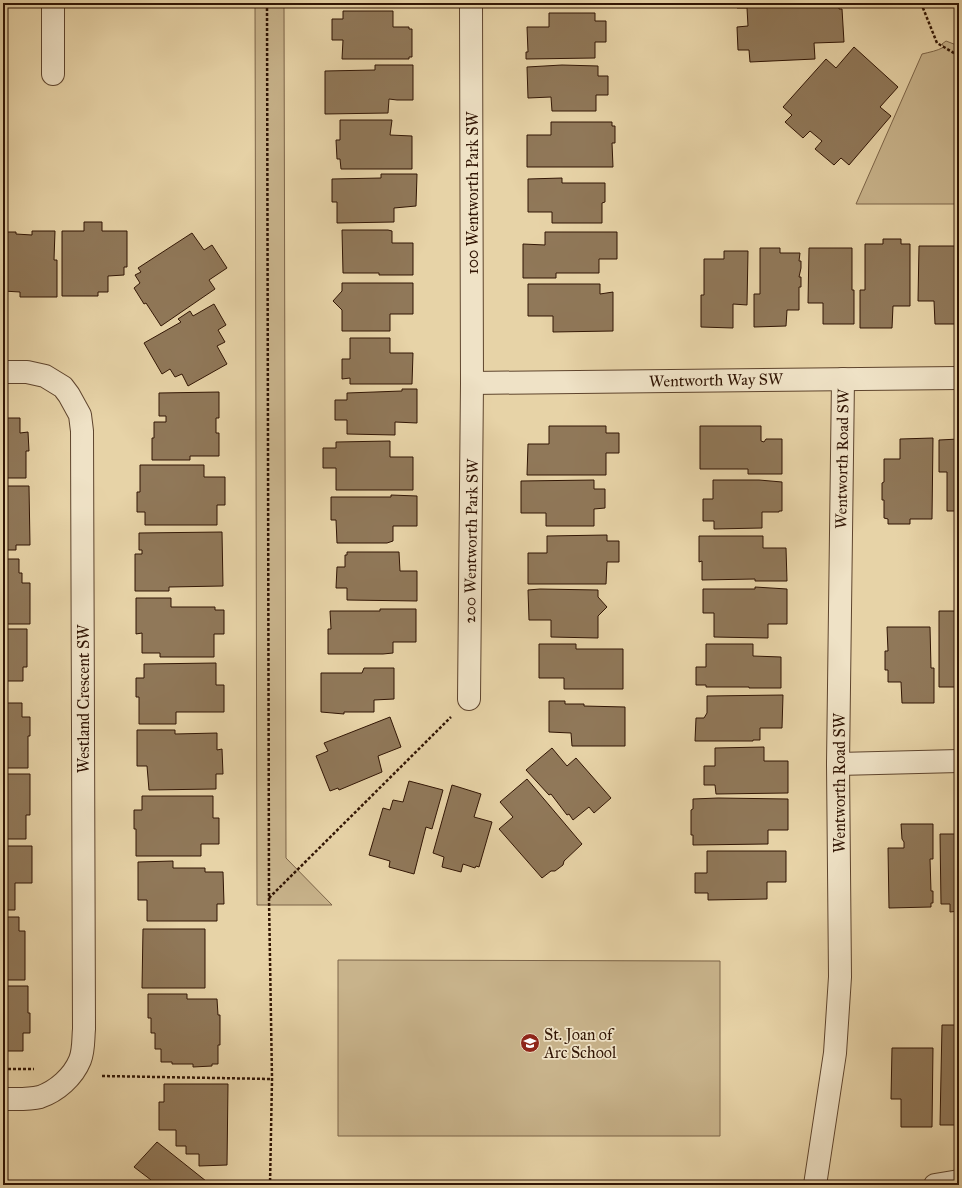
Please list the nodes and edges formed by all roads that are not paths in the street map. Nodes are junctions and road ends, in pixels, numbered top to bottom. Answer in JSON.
{"nodes":[{"id":1,"x":53,"y":3,"type":"edge"},
{"id":2,"x":471,"y":3,"type":"edge"},
{"id":3,"x":53,"y":74,"type":"dead end"},
{"id":4,"x":3,"y":372,"type":"edge"},
{"id":5,"x":959,"y":378,"type":"edge"},
{"id":6,"x":843,"y":379,"type":"junction"},
{"id":7,"x":472,"y":383,"type":"junction"},
{"id":8,"x":469,"y":699,"type":"road end"},
{"id":9,"x":959,"y":761,"type":"edge"},
{"id":10,"x":838,"y":764,"type":"junction"},
{"id":11,"x":3,"y":1099,"type":"edge"},
{"id":12,"x":959,"y":1181,"type":"edge"},
{"id":13,"x":817,"y":1185,"type":"edge"},
{"id":14,"x":935,"y":1185,"type":"edge"}],
"edges":[{"from":1,"to":3,"type":"street"},
{"from":2,"to":7,"type":"street","name":"100 Wentworth Park SW"},
{"from":4,"to":11,"type":"street","name":"Westland Crescent SW"},
{"from":5,"to":6,"type":"street","name":"Wentworth Way SW"},
{"from":6,"to":7,"type":"street","name":"Wentworth Way SW"},
{"from":6,"to":10,"type":"street","name":"Wentworth Road SW"},
{"from":7,"to":8,"type":"street","name":"200 Wentworth Park SW"},
{"from":9,"to":10,"type":"street"},
{"from":10,"to":13,"type":"street","name":"Wentworth Road SW"},
{"from":12,"to":14,"type":"street"}]}
